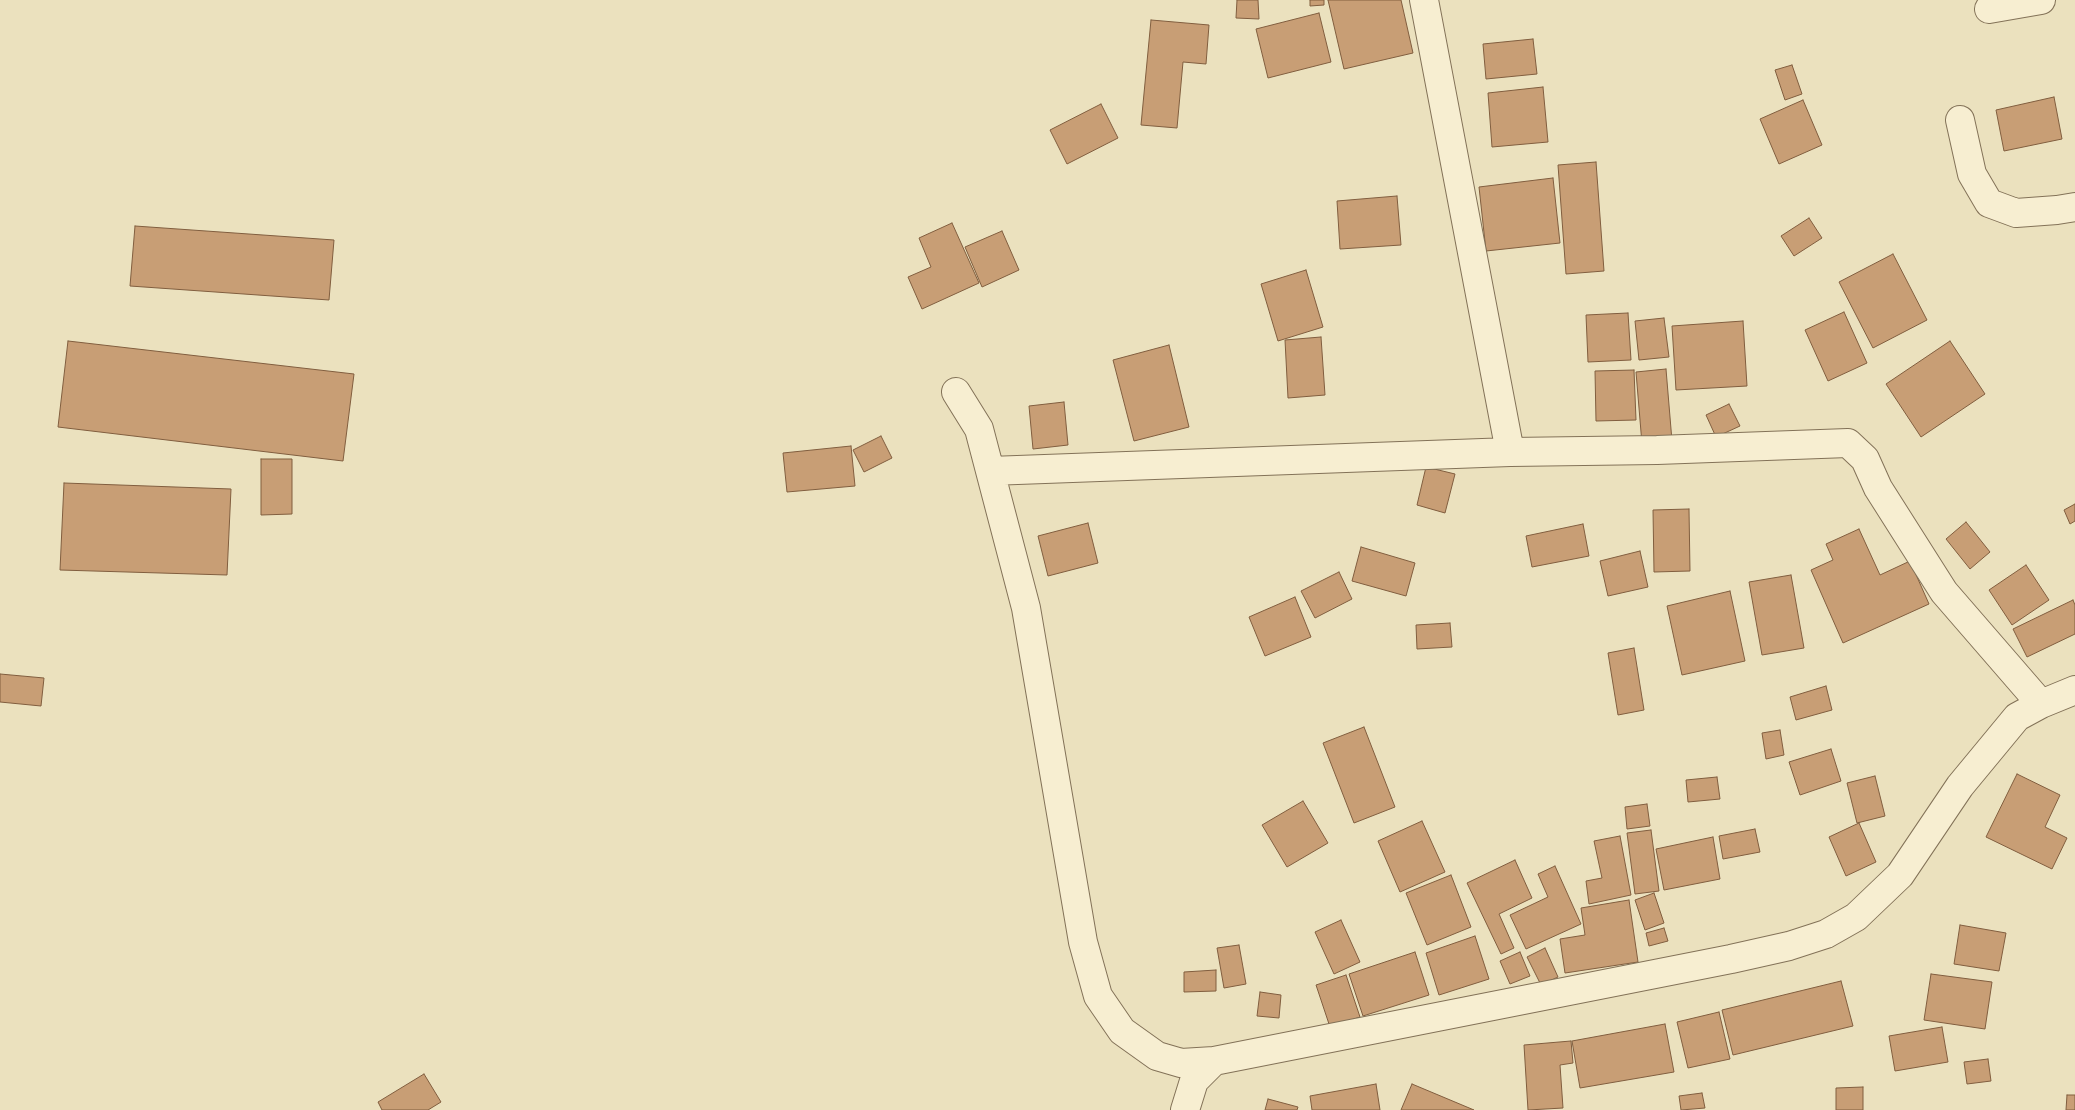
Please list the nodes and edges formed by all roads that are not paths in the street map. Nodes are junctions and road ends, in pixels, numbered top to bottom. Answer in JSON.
{"nodes":[{"id":1,"x":1424,"y":0,"type":"edge"},
{"id":2,"x":2041,"y":0,"type":"edge"},
{"id":3,"x":1989,"y":9,"type":"dead end"},
{"id":4,"x":1960,"y":120,"type":"dead end"},
{"id":5,"x":2075,"y":206,"type":"edge"},
{"id":6,"x":956,"y":392,"type":"dead end"},
{"id":7,"x":1510,"y":452,"type":"junction"},
{"id":8,"x":990,"y":471,"type":"junction"},
{"id":9,"x":2075,"y":690,"type":"edge"},
{"id":10,"x":2041,"y":704,"type":"junction"},
{"id":11,"x":1214,"y":1061,"type":"junction"},
{"id":12,"x":1185,"y":1110,"type":"edge"}],
"edges":[{"from":1,"to":7,"type":"street"},
{"from":2,"to":3,"type":"street"},
{"from":4,"to":5,"type":"street"},
{"from":6,"to":8,"type":"street"},
{"from":7,"to":8,"type":"street"},
{"from":7,"to":10,"type":"street"},
{"from":8,"to":11,"type":"street"},
{"from":9,"to":10,"type":"street"},
{"from":10,"to":11,"type":"street"},
{"from":11,"to":12,"type":"street"}]}
